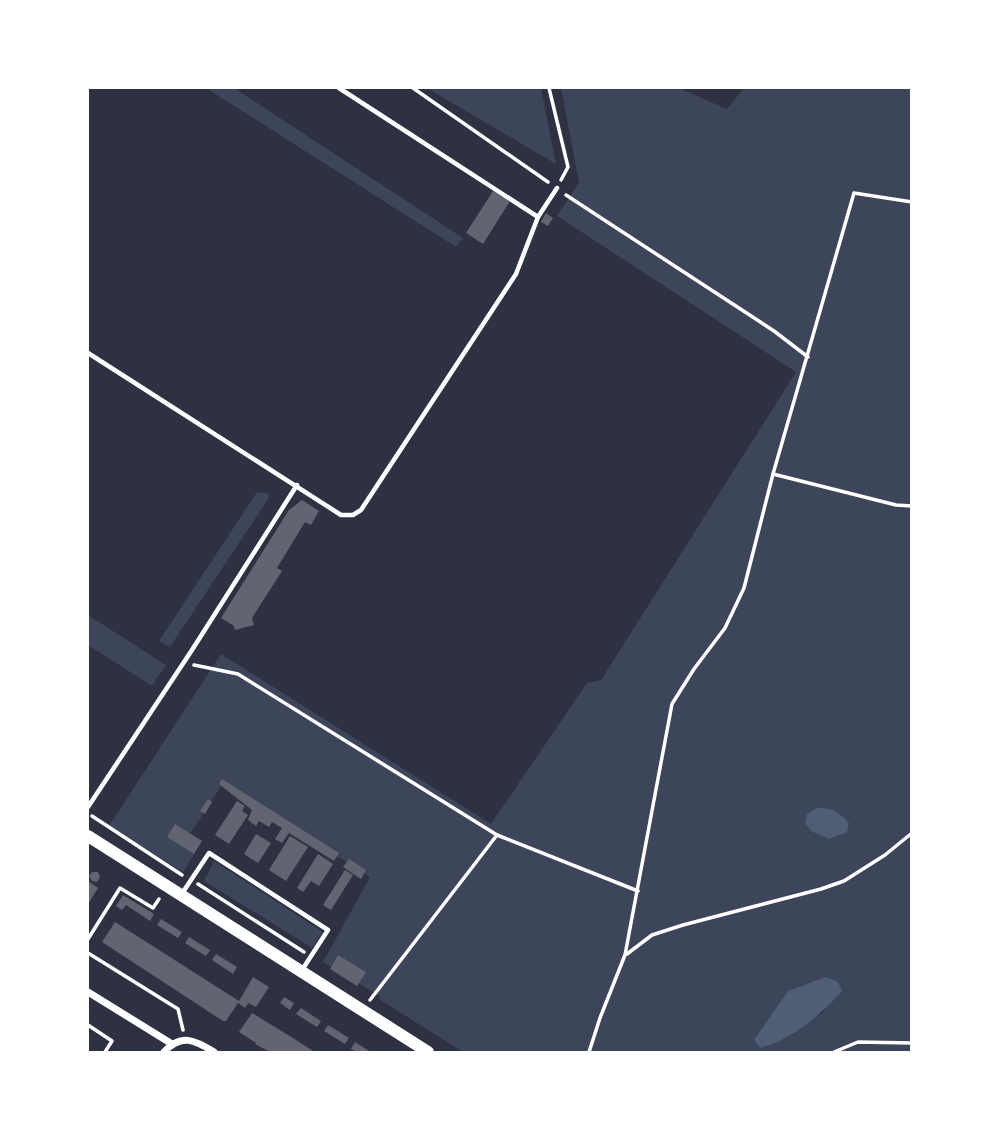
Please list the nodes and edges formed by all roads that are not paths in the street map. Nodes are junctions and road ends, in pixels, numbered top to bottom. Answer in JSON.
{"nodes":[{"id":1,"x":339,"y":88,"type":"edge"},
{"id":2,"x":556,"y":188,"type":"road end"},
{"id":3,"x":538,"y":217,"type":"junction"},
{"id":4,"x":88,"y":354,"type":"edge"},
{"id":5,"x":296,"y":485,"type":"junction"},
{"id":6,"x":88,"y":807,"type":"edge"},
{"id":7,"x":88,"y":836,"type":"edge"},
{"id":8,"x":181,"y":896,"type":"junction"},
{"id":9,"x":301,"y":972,"type":"junction"},
{"id":10,"x":88,"y":992,"type":"edge"},
{"id":11,"x":172,"y":1044,"type":"junction"},
{"id":12,"x":164,"y":1052,"type":"edge"},
{"id":13,"x":214,"y":1052,"type":"edge"},
{"id":14,"x":428,"y":1052,"type":"edge"}],
"edges":[{"from":1,"to":3,"type":"lane"},
{"from":2,"to":3,"type":"lane"},
{"from":3,"to":5,"type":"lane"},
{"from":4,"to":5,"type":"lane"},
{"from":5,"to":6,"type":"lane"},
{"from":7,"to":8,"type":"street"},
{"from":8,"to":9,"type":"street"},
{"from":8,"to":9,"type":"lane"},
{"from":9,"to":14,"type":"street"},
{"from":10,"to":11,"type":"street"},
{"from":11,"to":12,"type":"street"},
{"from":11,"to":13,"type":"street"}]}
